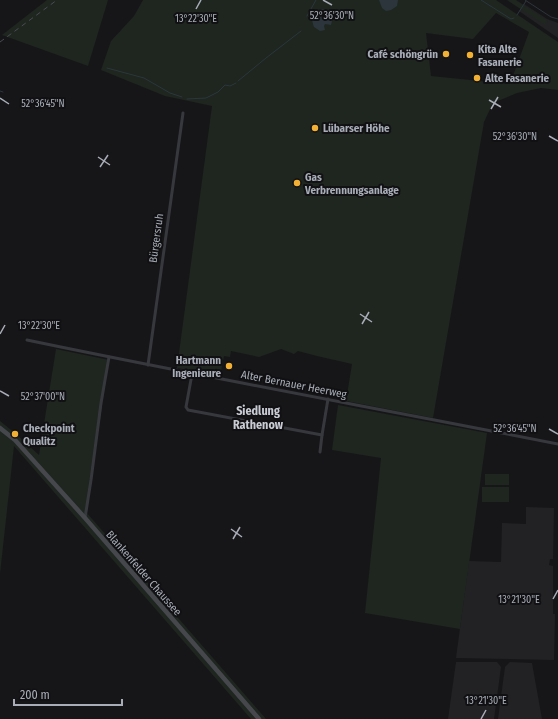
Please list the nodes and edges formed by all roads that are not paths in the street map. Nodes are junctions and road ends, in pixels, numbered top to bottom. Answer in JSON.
{"nodes":[{"id":1,"x":183,"y":113,"type":"dead end"},
{"id":2,"x":27,"y":340,"type":"dead end"},
{"id":3,"x":109,"y":357,"type":"junction"},
{"id":4,"x":148,"y":365,"type":"junction"},
{"id":5,"x":192,"y":374,"type":"junction"},
{"id":6,"x":328,"y":399,"type":"junction"},
{"id":7,"x":0,"y":428,"type":"edge"},
{"id":8,"x":322,"y":436,"type":"junction"},
{"id":9,"x":558,"y":444,"type":"edge"},
{"id":10,"x":320,"y":452,"type":"dead end"},
{"id":11,"x":85,"y":518,"type":"junction"},
{"id":12,"x":259,"y":719,"type":"edge"}],
"edges":[{"from":1,"to":4,"type":"street","name":"Bürgersruh"},
{"from":2,"to":3,"type":"street","name":"Alter Bernauer Heerweg"},
{"from":3,"to":4,"type":"street","name":"Alter Bernauer Heerweg"},
{"from":3,"to":11,"type":"street"},
{"from":4,"to":5,"type":"street","name":"Alter Bernauer Heerweg"},
{"from":5,"to":6,"type":"street","name":"Alter Bernauer Heerweg"},
{"from":5,"to":8,"type":"street"},
{"from":6,"to":8,"type":"street"},
{"from":6,"to":9,"type":"street","name":"Alter Bernauer Heerweg"},
{"from":7,"to":11,"type":"street","name":"Blankenfelder Chaussee"},
{"from":8,"to":10,"type":"street"},
{"from":11,"to":12,"type":"street","name":"Blankenfelder Chaussee"}]}
